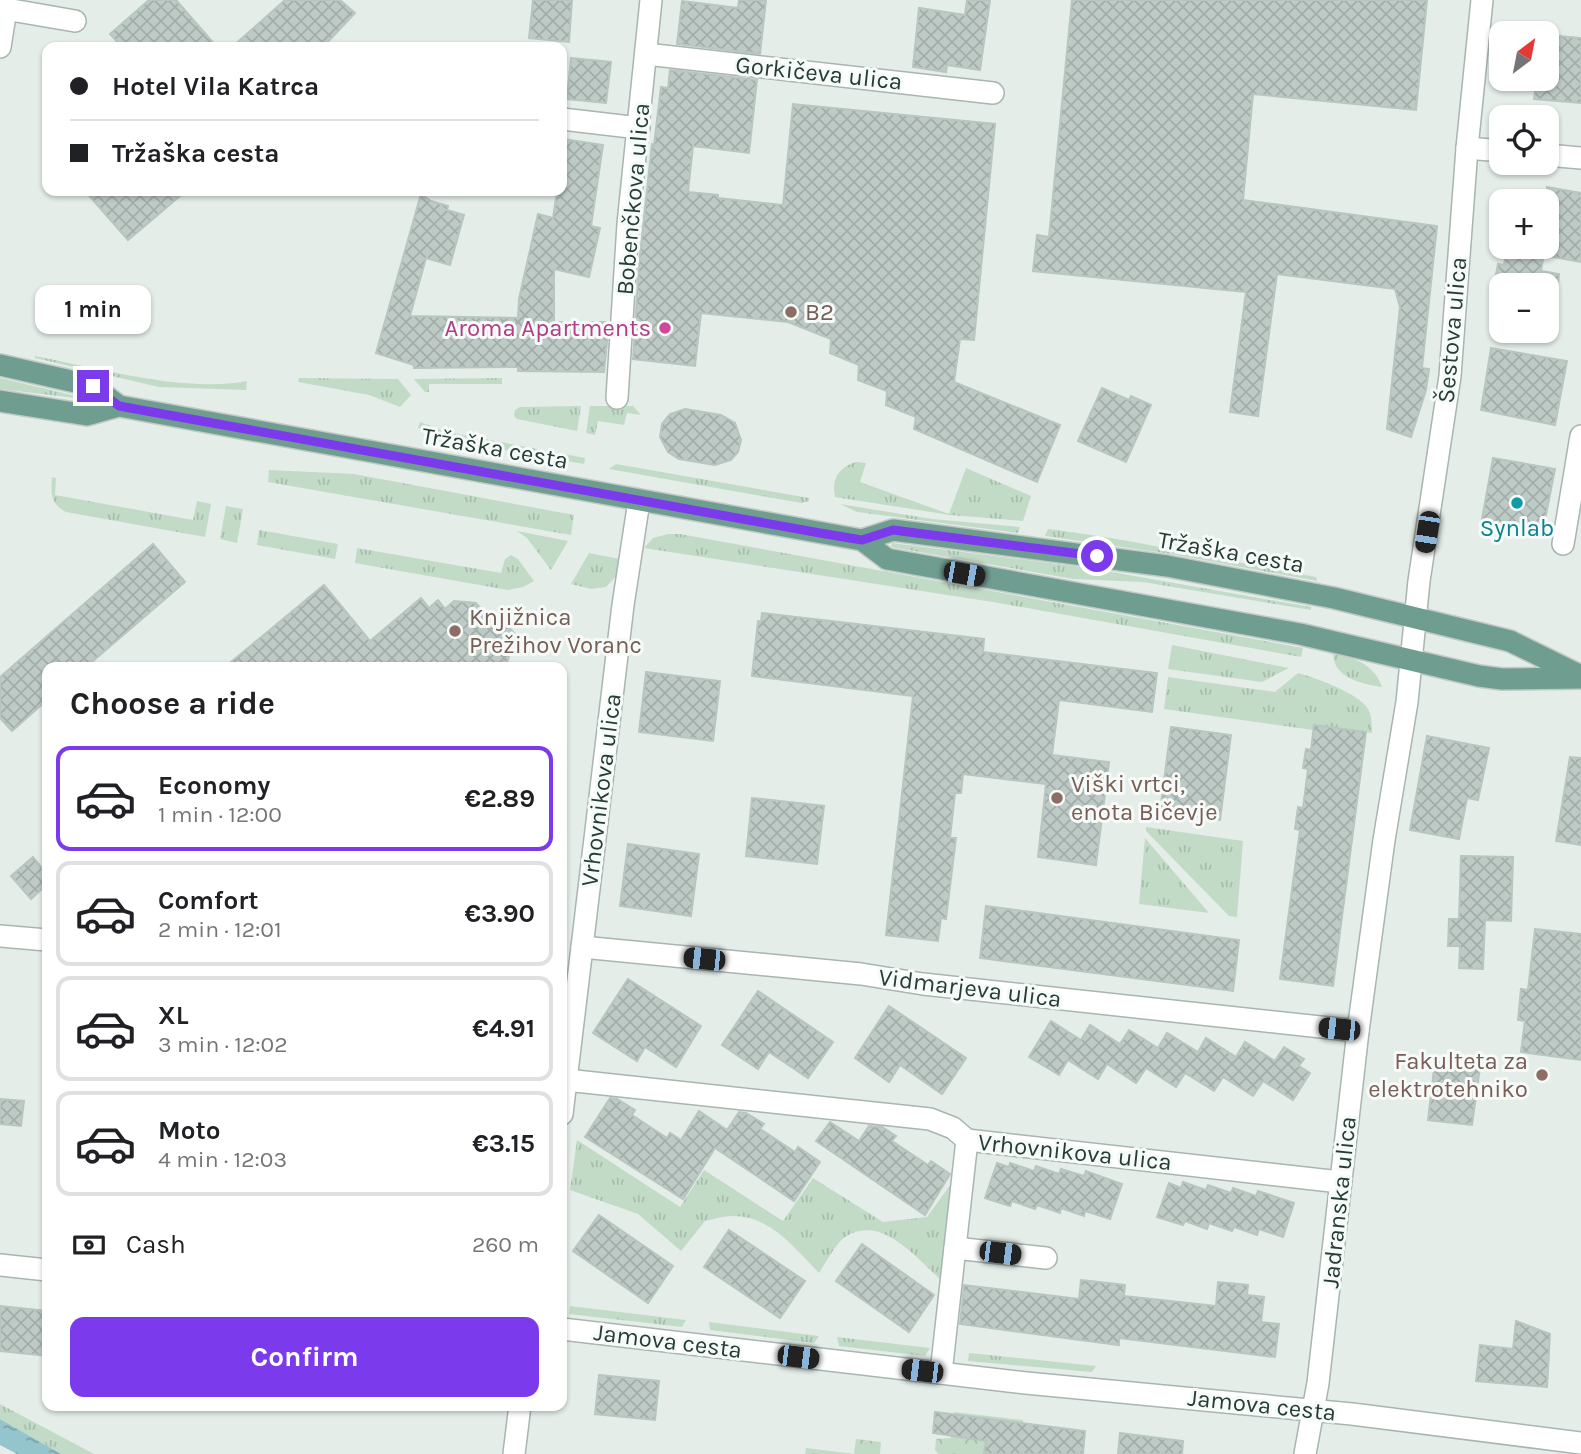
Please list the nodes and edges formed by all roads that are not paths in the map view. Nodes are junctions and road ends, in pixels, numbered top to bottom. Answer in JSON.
{"nodes":[{"id":1,"x":651,"y":0,"type":"edge"},
{"id":2,"x":1482,"y":0,"type":"edge"},
{"id":3,"x":3,"y":8,"type":"edge"},
{"id":4,"x":75,"y":21,"type":"dead end"},
{"id":5,"x":0,"y":47,"type":"edge"},
{"id":6,"x":646,"y":54,"type":"junction"},
{"id":7,"x":993,"y":93,"type":"dead end"},
{"id":8,"x":567,"y":120,"type":"edge"},
{"id":9,"x":639,"y":128,"type":"junction"},
{"id":10,"x":1467,"y":148,"type":"junction"},
{"id":11,"x":1489,"y":150,"type":"edge"},
{"id":12,"x":1559,"y":156,"type":"edge"},
{"id":13,"x":1581,"y":158,"type":"edge"},
{"id":14,"x":0,"y":365,"type":"edge"},
{"id":15,"x":617,"y":398,"type":"dead end"},
{"id":16,"x":0,"y":401,"type":"edge"},
{"id":17,"x":119,"y":406,"type":"junction"},
{"id":18,"x":1581,"y":436,"type":"edge"},
{"id":19,"x":639,"y":501,"type":"junction"},
{"id":20,"x":862,"y":540,"type":"junction"},
{"id":21,"x":1563,"y":544,"type":"dead end"},
{"id":22,"x":1415,"y":617,"type":"junction"},
{"id":23,"x":1411,"y":658,"type":"junction"},
{"id":24,"x":1581,"y":677,"type":"edge"},
{"id":25,"x":0,"y":936,"type":"edge"},
{"id":26,"x":42,"y":940,"type":"edge"},
{"id":27,"x":582,"y":947,"type":"junction"},
{"id":28,"x":569,"y":994,"type":"edge"},
{"id":29,"x":1358,"y":1031,"type":"junction"},
{"id":30,"x":567,"y":1051,"type":"edge"},
{"id":31,"x":567,"y":1080,"type":"edge"},
{"id":32,"x":967,"y":1140,"type":"junction"},
{"id":33,"x":1339,"y":1182,"type":"junction"},
{"id":34,"x":955,"y":1248,"type":"junction"},
{"id":35,"x":1046,"y":1258,"type":"dead end"},
{"id":36,"x":0,"y":1265,"type":"edge"},
{"id":37,"x":42,"y":1269,"type":"edge"},
{"id":38,"x":567,"y":1330,"type":"edge"},
{"id":39,"x":941,"y":1373,"type":"junction"},
{"id":40,"x":1313,"y":1410,"type":"junction"},
{"id":41,"x":519,"y":1411,"type":"edge"},
{"id":42,"x":1581,"y":1443,"type":"edge"},
{"id":43,"x":514,"y":1454,"type":"edge"},
{"id":44,"x":1305,"y":1454,"type":"edge"}],
"edges":[{"from":1,"to":6,"type":"street","name":"Bobenčkova ulica"},
{"from":2,"to":10,"type":"street","name":"Šestova ulica"},
{"from":3,"to":4,"type":"street"},
{"from":3,"to":5,"type":"street"},
{"from":6,"to":7,"type":"street","name":"Gorkičeva ulica"},
{"from":6,"to":9,"type":"street","name":"Bobenčkova ulica"},
{"from":8,"to":9,"type":"street"},
{"from":9,"to":15,"type":"street","name":"Bobenčkova ulica"},
{"from":10,"to":11,"type":"street"},
{"from":10,"to":22,"type":"street","name":"Šestova ulica"},
{"from":12,"to":13,"type":"street"},
{"from":14,"to":17,"type":"main road","name":"Tržaška cesta"},
{"from":16,"to":17,"type":"main road","name":"Tržaška cesta"},
{"from":17,"to":19,"type":"main road","name":"Tržaška cesta"},
{"from":18,"to":21,"type":"street"},
{"from":19,"to":20,"type":"main road","name":"Tržaška cesta"},
{"from":19,"to":27,"type":"street","name":"Vrhovnikova ulica"},
{"from":20,"to":22,"type":"main road","name":"Tržaška cesta"},
{"from":20,"to":23,"type":"main road","name":"Tržaška cesta"},
{"from":22,"to":23,"type":"street","name":"Šestova ulica"},
{"from":22,"to":24,"type":"main road","name":"Tržaška cesta"},
{"from":23,"to":24,"type":"main road","name":"Tržaška cesta"},
{"from":23,"to":29,"type":"street","name":"Jadranska ulica"},
{"from":25,"to":26,"type":"street"},
{"from":27,"to":28,"type":"street","name":"Vrhovnikova ulica"},
{"from":27,"to":29,"type":"street","name":"Vidmarjeva ulica"},
{"from":28,"to":30,"type":"street","name":"Vrhovnikova ulica"},
{"from":29,"to":33,"type":"street","name":"Jadranska ulica"},
{"from":31,"to":32,"type":"street","name":"Vrhovnikova ulica"},
{"from":32,"to":33,"type":"street","name":"Vrhovnikova ulica"},
{"from":32,"to":34,"type":"street"},
{"from":33,"to":40,"type":"street","name":"Jadranska ulica"},
{"from":34,"to":35,"type":"street"},
{"from":34,"to":39,"type":"street"},
{"from":36,"to":37,"type":"street"},
{"from":38,"to":39,"type":"street","name":"Jamova cesta"},
{"from":39,"to":40,"type":"street","name":"Jamova cesta"},
{"from":40,"to":42,"type":"street","name":"Jamova cesta"},
{"from":40,"to":44,"type":"street","name":"Jadranska ulica"},
{"from":41,"to":43,"type":"street"}]}
